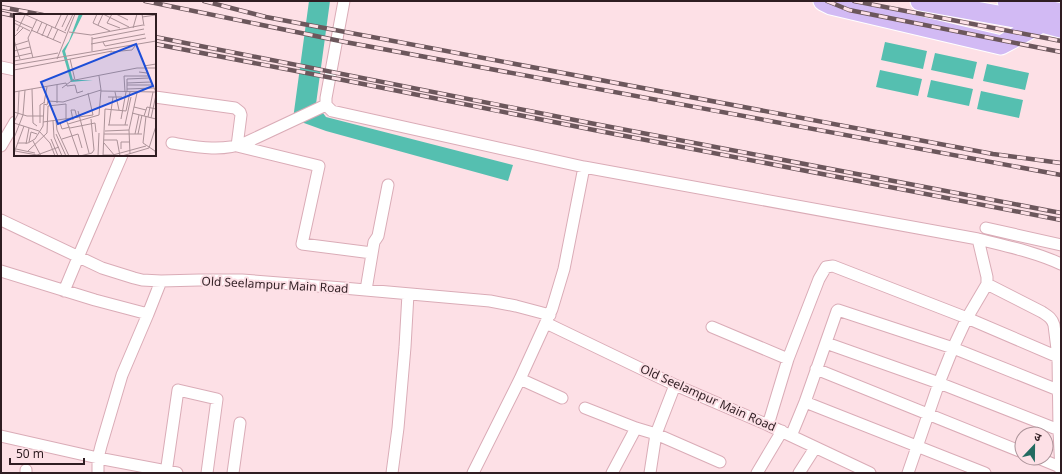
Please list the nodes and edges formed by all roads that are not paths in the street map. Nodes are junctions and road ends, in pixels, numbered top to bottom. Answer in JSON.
{"nodes":[{"id":1,"x":344,"y":1,"type":"edge"},
{"id":2,"x":823,"y":1,"type":"edge"},
{"id":3,"x":920,"y":1,"type":"edge"},
{"id":4,"x":1007,"y":1,"type":"edge"},
{"id":5,"x":1061,"y":13,"type":"edge"},
{"id":6,"x":1042,"y":23,"type":"junction"},
{"id":7,"x":1061,"y":28,"type":"edge"},
{"id":8,"x":1,"y":66,"type":"edge"},
{"id":9,"x":14,"y":70,"type":"edge"},
{"id":10,"x":156,"y":97,"type":"edge"},
{"id":11,"x":323,"y":107,"type":"junction"},
{"id":12,"x":14,"y":124,"type":"edge"},
{"id":13,"x":172,"y":143,"type":"dead end"},
{"id":14,"x":1,"y":146,"type":"edge"},
{"id":15,"x":237,"y":146,"type":"junction"},
{"id":16,"x":122,"y":156,"type":"edge"},
{"id":17,"x":584,"y":168,"type":"junction"},
{"id":18,"x":388,"y":185,"type":"dead end"},
{"id":19,"x":1,"y":220,"type":"edge"},
{"id":20,"x":986,"y":228,"type":"dead end"},
{"id":21,"x":978,"y":239,"type":"junction"},
{"id":22,"x":1061,"y":245,"type":"edge"},
{"id":23,"x":372,"y":253,"type":"junction"},
{"id":24,"x":78,"y":257,"type":"junction"},
{"id":25,"x":1061,"y":264,"type":"edge"},
{"id":26,"x":1,"y":271,"type":"edge"},
{"id":27,"x":161,"y":281,"type":"junction"},
{"id":28,"x":987,"y":281,"type":"junction"},
{"id":29,"x":366,"y":290,"type":"junction"},
{"id":30,"x":64,"y":291,"type":"junction"},
{"id":31,"x":408,"y":294,"type":"junction"},
{"id":32,"x":148,"y":314,"type":"junction"},
{"id":33,"x":967,"y":318,"type":"junction"},
{"id":34,"x":547,"y":322,"type":"junction"},
{"id":35,"x":712,"y":327,"type":"dead end"},
{"id":36,"x":826,"y":343,"type":"junction"},
{"id":37,"x":953,"y":348,"type":"junction"},
{"id":38,"x":1058,"y":357,"type":"junction"},
{"id":39,"x":788,"y":359,"type":"junction"},
{"id":40,"x":816,"y":369,"type":"junction"},
{"id":41,"x":520,"y":380,"type":"junction"},
{"id":42,"x":939,"y":383,"type":"junction"},
{"id":43,"x":675,"y":384,"type":"junction"},
{"id":44,"x":1058,"y":390,"type":"junction"},
{"id":45,"x":562,"y":398,"type":"dead end"},
{"id":46,"x":805,"y":402,"type":"junction"},
{"id":47,"x":585,"y":408,"type":"dead end"},
{"id":48,"x":928,"y":413,"type":"junction"},
{"id":49,"x":240,"y":424,"type":"dead end"},
{"id":50,"x":768,"y":425,"type":"junction"},
{"id":51,"x":636,"y":428,"type":"junction"},
{"id":52,"x":1059,"y":430,"type":"junction"},
{"id":53,"x":656,"y":434,"type":"junction"},
{"id":54,"x":786,"y":434,"type":"junction"},
{"id":55,"x":1,"y":436,"type":"edge"},
{"id":56,"x":916,"y":447,"type":"junction"},
{"id":57,"x":815,"y":448,"type":"junction"},
{"id":58,"x":1014,"y":449,"type":"edge"},
{"id":59,"x":98,"y":458,"type":"junction"},
{"id":60,"x":720,"y":462,"type":"dead end"},
{"id":61,"x":1061,"y":469,"type":"edge"},
{"id":62,"x":170,"y":472,"type":"edge"},
{"id":63,"x":98,"y":473,"type":"edge"},
{"id":64,"x":207,"y":473,"type":"edge"},
{"id":65,"x":234,"y":473,"type":"edge"},
{"id":66,"x":392,"y":473,"type":"edge"},
{"id":67,"x":473,"y":473,"type":"edge"},
{"id":68,"x":612,"y":473,"type":"edge"},
{"id":69,"x":650,"y":473,"type":"edge"},
{"id":70,"x":757,"y":473,"type":"edge"},
{"id":71,"x":799,"y":473,"type":"edge"},
{"id":72,"x":870,"y":473,"type":"edge"},
{"id":73,"x":908,"y":473,"type":"edge"},
{"id":74,"x":985,"y":473,"type":"edge"}],
"edges":[{"from":1,"to":11,"type":"street"},
{"from":2,"to":6,"type":"highway"},
{"from":3,"to":6,"type":"highway"},
{"from":4,"to":5,"type":"highway"},
{"from":6,"to":7,"type":"highway"},
{"from":8,"to":9,"type":"street"},
{"from":10,"to":15,"type":"street"},
{"from":11,"to":15,"type":"street"},
{"from":11,"to":17,"type":"street"},
{"from":12,"to":14,"type":"street"},
{"from":13,"to":15,"type":"street"},
{"from":15,"to":23,"type":"street"},
{"from":16,"to":24,"type":"street"},
{"from":17,"to":21,"type":"street"},
{"from":17,"to":34,"type":"street"},
{"from":18,"to":23,"type":"street"},
{"from":19,"to":24,"type":"street","name":"Old Seelampur Main Road"},
{"from":20,"to":22,"type":"street"},
{"from":21,"to":25,"type":"street"},
{"from":21,"to":28,"type":"street"},
{"from":23,"to":29,"type":"street"},
{"from":24,"to":27,"type":"street","name":"Old Seelampur Main Road"},
{"from":24,"to":30,"type":"street"},
{"from":26,"to":30,"type":"street"},
{"from":27,"to":29,"type":"street","name":"Old Seelampur Main Road"},
{"from":27,"to":32,"type":"street"},
{"from":28,"to":33,"type":"street"},
{"from":28,"to":38,"type":"street"},
{"from":29,"to":31,"type":"street","name":"Old Seelampur Main Road"},
{"from":30,"to":32,"type":"street"},
{"from":31,"to":34,"type":"street","name":"Old Seelampur Main Road"},
{"from":31,"to":66,"type":"street"},
{"from":32,"to":59,"type":"street"},
{"from":33,"to":37,"type":"street"},
{"from":33,"to":38,"type":"street"},
{"from":33,"to":39,"type":"street"},
{"from":34,"to":41,"type":"street"},
{"from":34,"to":43,"type":"street","name":"Old Seelampur Main Road"},
{"from":35,"to":39,"type":"street"},
{"from":36,"to":37,"type":"street"},
{"from":36,"to":40,"type":"street"},
{"from":36,"to":42,"type":"street"},
{"from":37,"to":42,"type":"street"},
{"from":37,"to":44,"type":"street"},
{"from":38,"to":44,"type":"street"},
{"from":39,"to":50,"type":"street"},
{"from":40,"to":46,"type":"street"},
{"from":40,"to":48,"type":"street"},
{"from":41,"to":45,"type":"street"},
{"from":41,"to":67,"type":"street"},
{"from":42,"to":48,"type":"street"},
{"from":42,"to":52,"type":"street"},
{"from":43,"to":50,"type":"street","name":"Old Seelampur Main Road"},
{"from":43,"to":53,"type":"street"},
{"from":44,"to":52,"type":"street"},
{"from":46,"to":54,"type":"street"},
{"from":46,"to":56,"type":"street"},
{"from":47,"to":51,"type":"street"},
{"from":48,"to":56,"type":"street"},
{"from":48,"to":58,"type":"street"},
{"from":49,"to":65,"type":"street"},
{"from":50,"to":54,"type":"street","name":"Old Seelampur Main Road"},
{"from":51,"to":53,"type":"street"},
{"from":51,"to":68,"type":"street"},
{"from":52,"to":61,"type":"street"},
{"from":53,"to":60,"type":"street"},
{"from":53,"to":69,"type":"street"},
{"from":54,"to":57,"type":"street","name":"Old Seelampur Main Road"},
{"from":54,"to":70,"type":"street"},
{"from":55,"to":59,"type":"street"},
{"from":56,"to":73,"type":"street"},
{"from":56,"to":74,"type":"street"},
{"from":57,"to":71,"type":"street"},
{"from":57,"to":72,"type":"street","name":"Old Seelampur Main Road"},
{"from":59,"to":62,"type":"street"},
{"from":59,"to":63,"type":"street"},
{"from":62,"to":64,"type":"street"}]}
